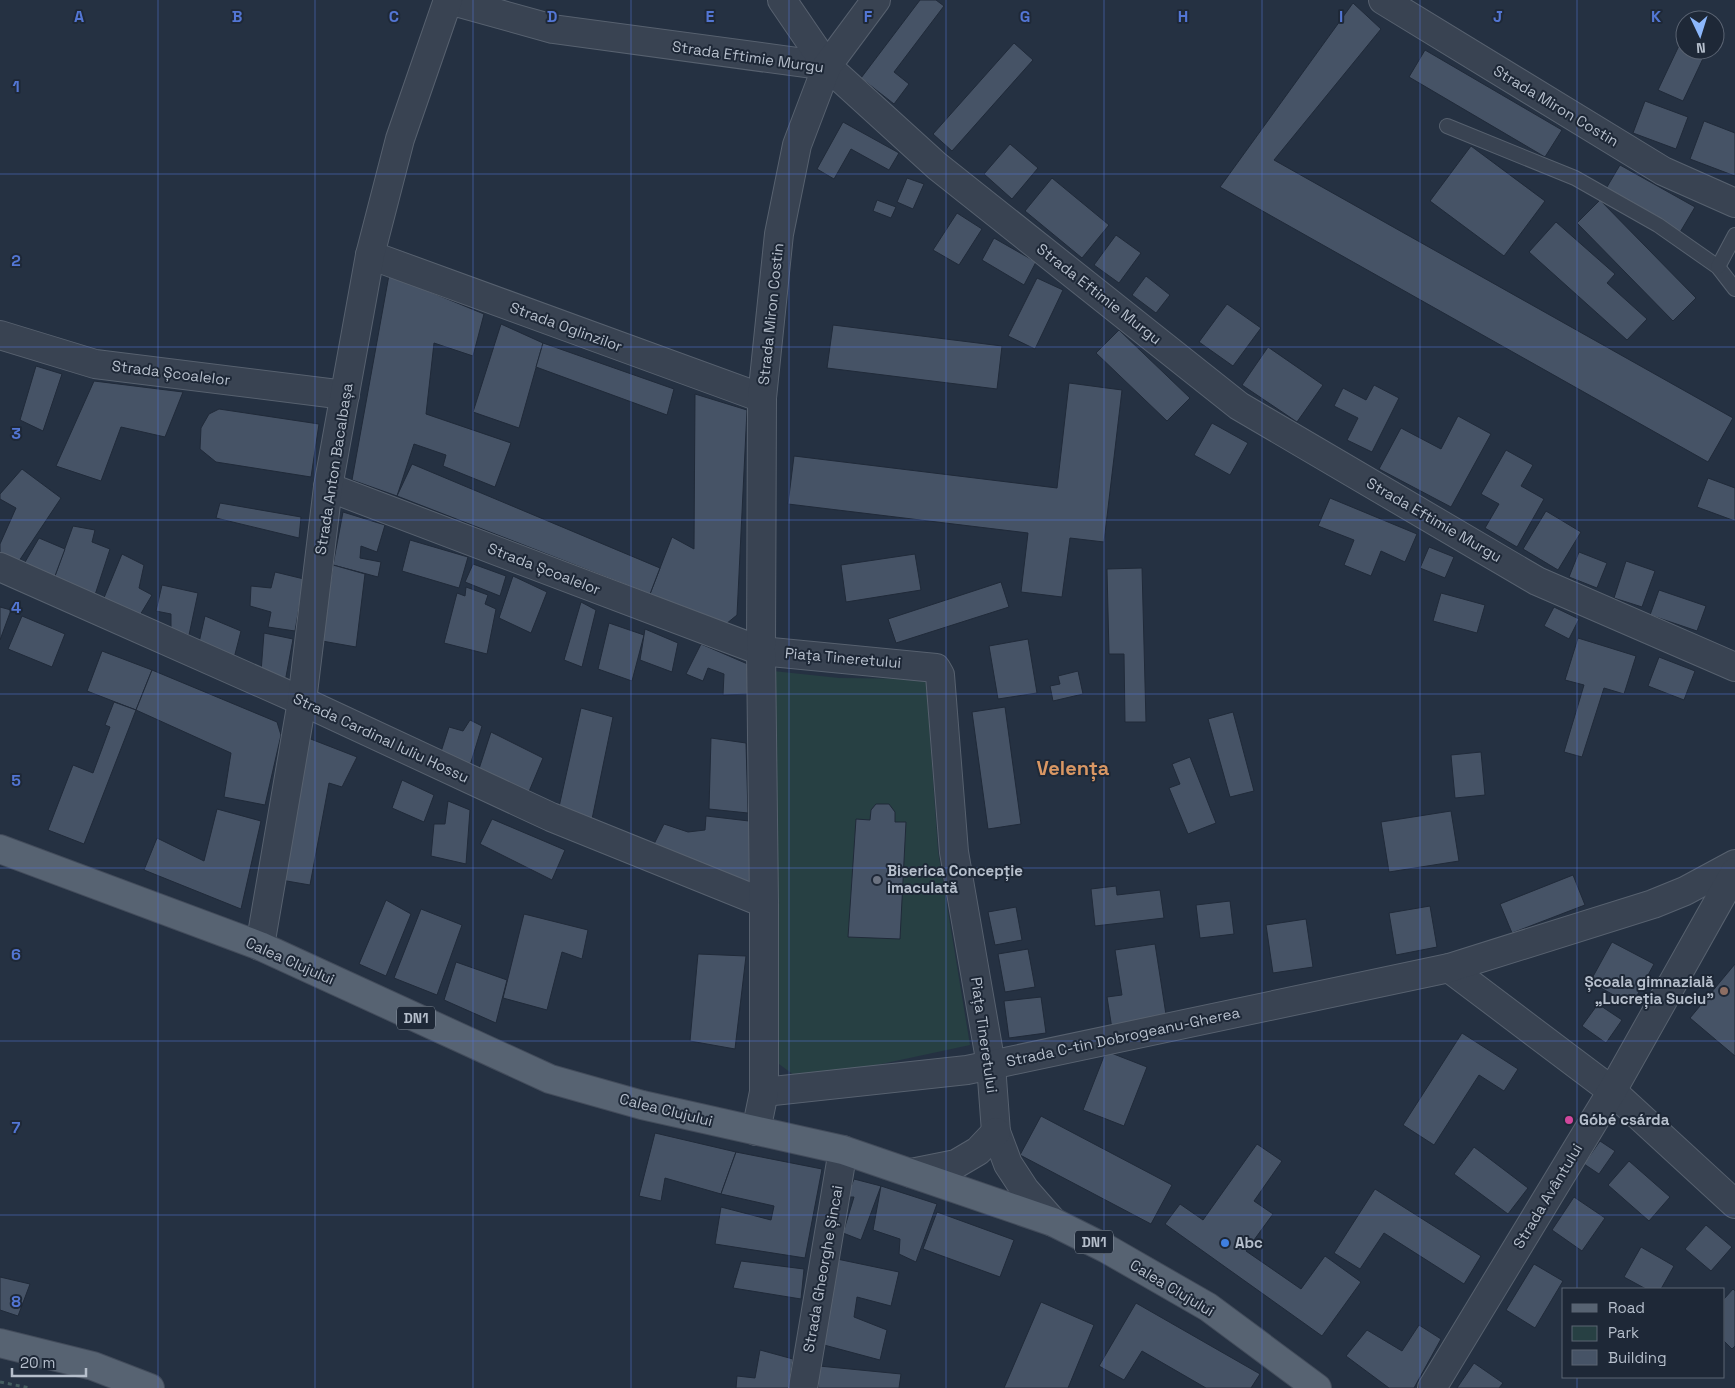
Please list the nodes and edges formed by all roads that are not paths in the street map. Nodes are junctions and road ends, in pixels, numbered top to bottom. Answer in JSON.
{"nodes":[{"id":1,"x":449,"y":0,"type":"edge"},
{"id":2,"x":782,"y":0,"type":"edge"},
{"id":3,"x":876,"y":0,"type":"edge"},
{"id":4,"x":1383,"y":0,"type":"edge"},
{"id":5,"x":827,"y":66,"type":"junction"},
{"id":6,"x":1447,"y":126,"type":"dead end"},
{"id":7,"x":1735,"y":203,"type":"edge"},
{"id":8,"x":1735,"y":235,"type":"edge"},
{"id":9,"x":370,"y":255,"type":"junction"},
{"id":10,"x":1718,"y":267,"type":"junction"},
{"id":11,"x":1735,"y":289,"type":"edge"},
{"id":12,"x":0,"y":335,"type":"edge"},
{"id":13,"x":345,"y":395,"type":"junction"},
{"id":14,"x":762,"y":398,"type":"junction"},
{"id":15,"x":328,"y":487,"type":"junction"},
{"id":16,"x":0,"y":567,"type":"edge"},
{"id":17,"x":761,"y":651,"type":"junction"},
{"id":18,"x":1735,"y":667,"type":"edge"},
{"id":19,"x":302,"y":700,"type":"junction"},
{"id":20,"x":0,"y":849,"type":"edge"},
{"id":21,"x":1735,"y":864,"type":"edge"},
{"id":22,"x":1735,"y":872,"type":"edge"},
{"id":23,"x":764,"y":903,"type":"junction"},
{"id":24,"x":260,"y":946,"type":"junction"},
{"id":25,"x":1449,"y":968,"type":"junction"},
{"id":26,"x":991,"y":1065,"type":"junction"},
{"id":27,"x":1612,"y":1091,"type":"junction"},
{"id":28,"x":764,"y":1092,"type":"junction"},
{"id":29,"x":756,"y":1131,"type":"junction"},
{"id":30,"x":996,"y":1132,"type":"junction"},
{"id":31,"x":843,"y":1150,"type":"junction"},
{"id":32,"x":911,"y":1173,"type":"junction"},
{"id":33,"x":1735,"y":1204,"type":"edge"},
{"id":34,"x":1053,"y":1222,"type":"junction"},
{"id":35,"x":0,"y":1343,"type":"edge"},
{"id":36,"x":150,"y":1388,"type":"edge"},
{"id":37,"x":803,"y":1388,"type":"edge"},
{"id":38,"x":1317,"y":1388,"type":"edge"},
{"id":39,"x":1432,"y":1388,"type":"edge"}],
"edges":[{"from":1,"to":5,"type":"street","name":"Strada Eftimie Murgu"},
{"from":1,"to":9,"type":"street","name":"Strada Anton Bacalbașa"},
{"from":2,"to":5,"type":"street"},
{"from":3,"to":5,"type":"street","name":"Strada Miron Costin"},
{"from":4,"to":7,"type":"street","name":"Strada Miron Costin"},
{"from":5,"to":14,"type":"street","name":"Strada Miron Costin"},
{"from":5,"to":18,"type":"street","name":"Strada Eftimie Murgu"},
{"from":6,"to":10,"type":"lane"},
{"from":8,"to":10,"type":"lane"},
{"from":9,"to":13,"type":"street","name":"Strada Anton Bacalbașa"},
{"from":9,"to":14,"type":"street","name":"Strada Oglinzilor"},
{"from":10,"to":11,"type":"lane"},
{"from":12,"to":13,"type":"street","name":"Strada Școalelor"},
{"from":13,"to":15,"type":"street","name":"Strada Anton Bacalbașa"},
{"from":14,"to":17,"type":"street","name":"Strada Miron Costin"},
{"from":15,"to":17,"type":"street","name":"Strada Școalelor"},
{"from":15,"to":19,"type":"street","name":"Strada Anton Bacalbașa"},
{"from":16,"to":19,"type":"street","name":"Strada Cardinal Iuliu Hossu"},
{"from":17,"to":23,"type":"street"},
{"from":17,"to":26,"type":"street","name":"Piața Tineretului"},
{"from":19,"to":23,"type":"street","name":"Strada Cardinal Iuliu Hossu"},
{"from":19,"to":24,"type":"street","name":"Strada Anton Bacalbașa"},
{"from":20,"to":24,"type":"main road","name":"Calea Clujului","number":"DN1"},
{"from":21,"to":25,"type":"street","name":"Strada C-tin Dobrogeanu-Gherea"},
{"from":22,"to":27,"type":"street","name":"Strada Avântului"},
{"from":23,"to":28,"type":"street"},
{"from":24,"to":29,"type":"main road","name":"Calea Clujului","number":"DN1"},
{"from":25,"to":26,"type":"street","name":"Strada C-tin Dobrogeanu-Gherea"},
{"from":25,"to":27,"type":"street"},
{"from":26,"to":28,"type":"street","name":"Strada C-tin Dobrogeanu-Gherea"},
{"from":26,"to":30,"type":"street","name":"Piața Tineretului"},
{"from":27,"to":33,"type":"street"},
{"from":27,"to":39,"type":"street","name":"Strada Avântului"},
{"from":28,"to":29,"type":"street"},
{"from":29,"to":31,"type":"main road","name":"Calea Clujului","number":"DN1"},
{"from":30,"to":32,"type":"street"},
{"from":30,"to":34,"type":"street","name":"Piața Tineretului"},
{"from":31,"to":32,"type":"main road","name":"Calea Clujului","number":"DN1"},
{"from":31,"to":37,"type":"street","name":"Strada Gheorghe Șincai"},
{"from":32,"to":34,"type":"main road","name":"Calea Clujului","number":"DN1"},
{"from":34,"to":38,"type":"main road","name":"Calea Clujului","number":"DN1"},
{"from":35,"to":36,"type":"main road"}]}
